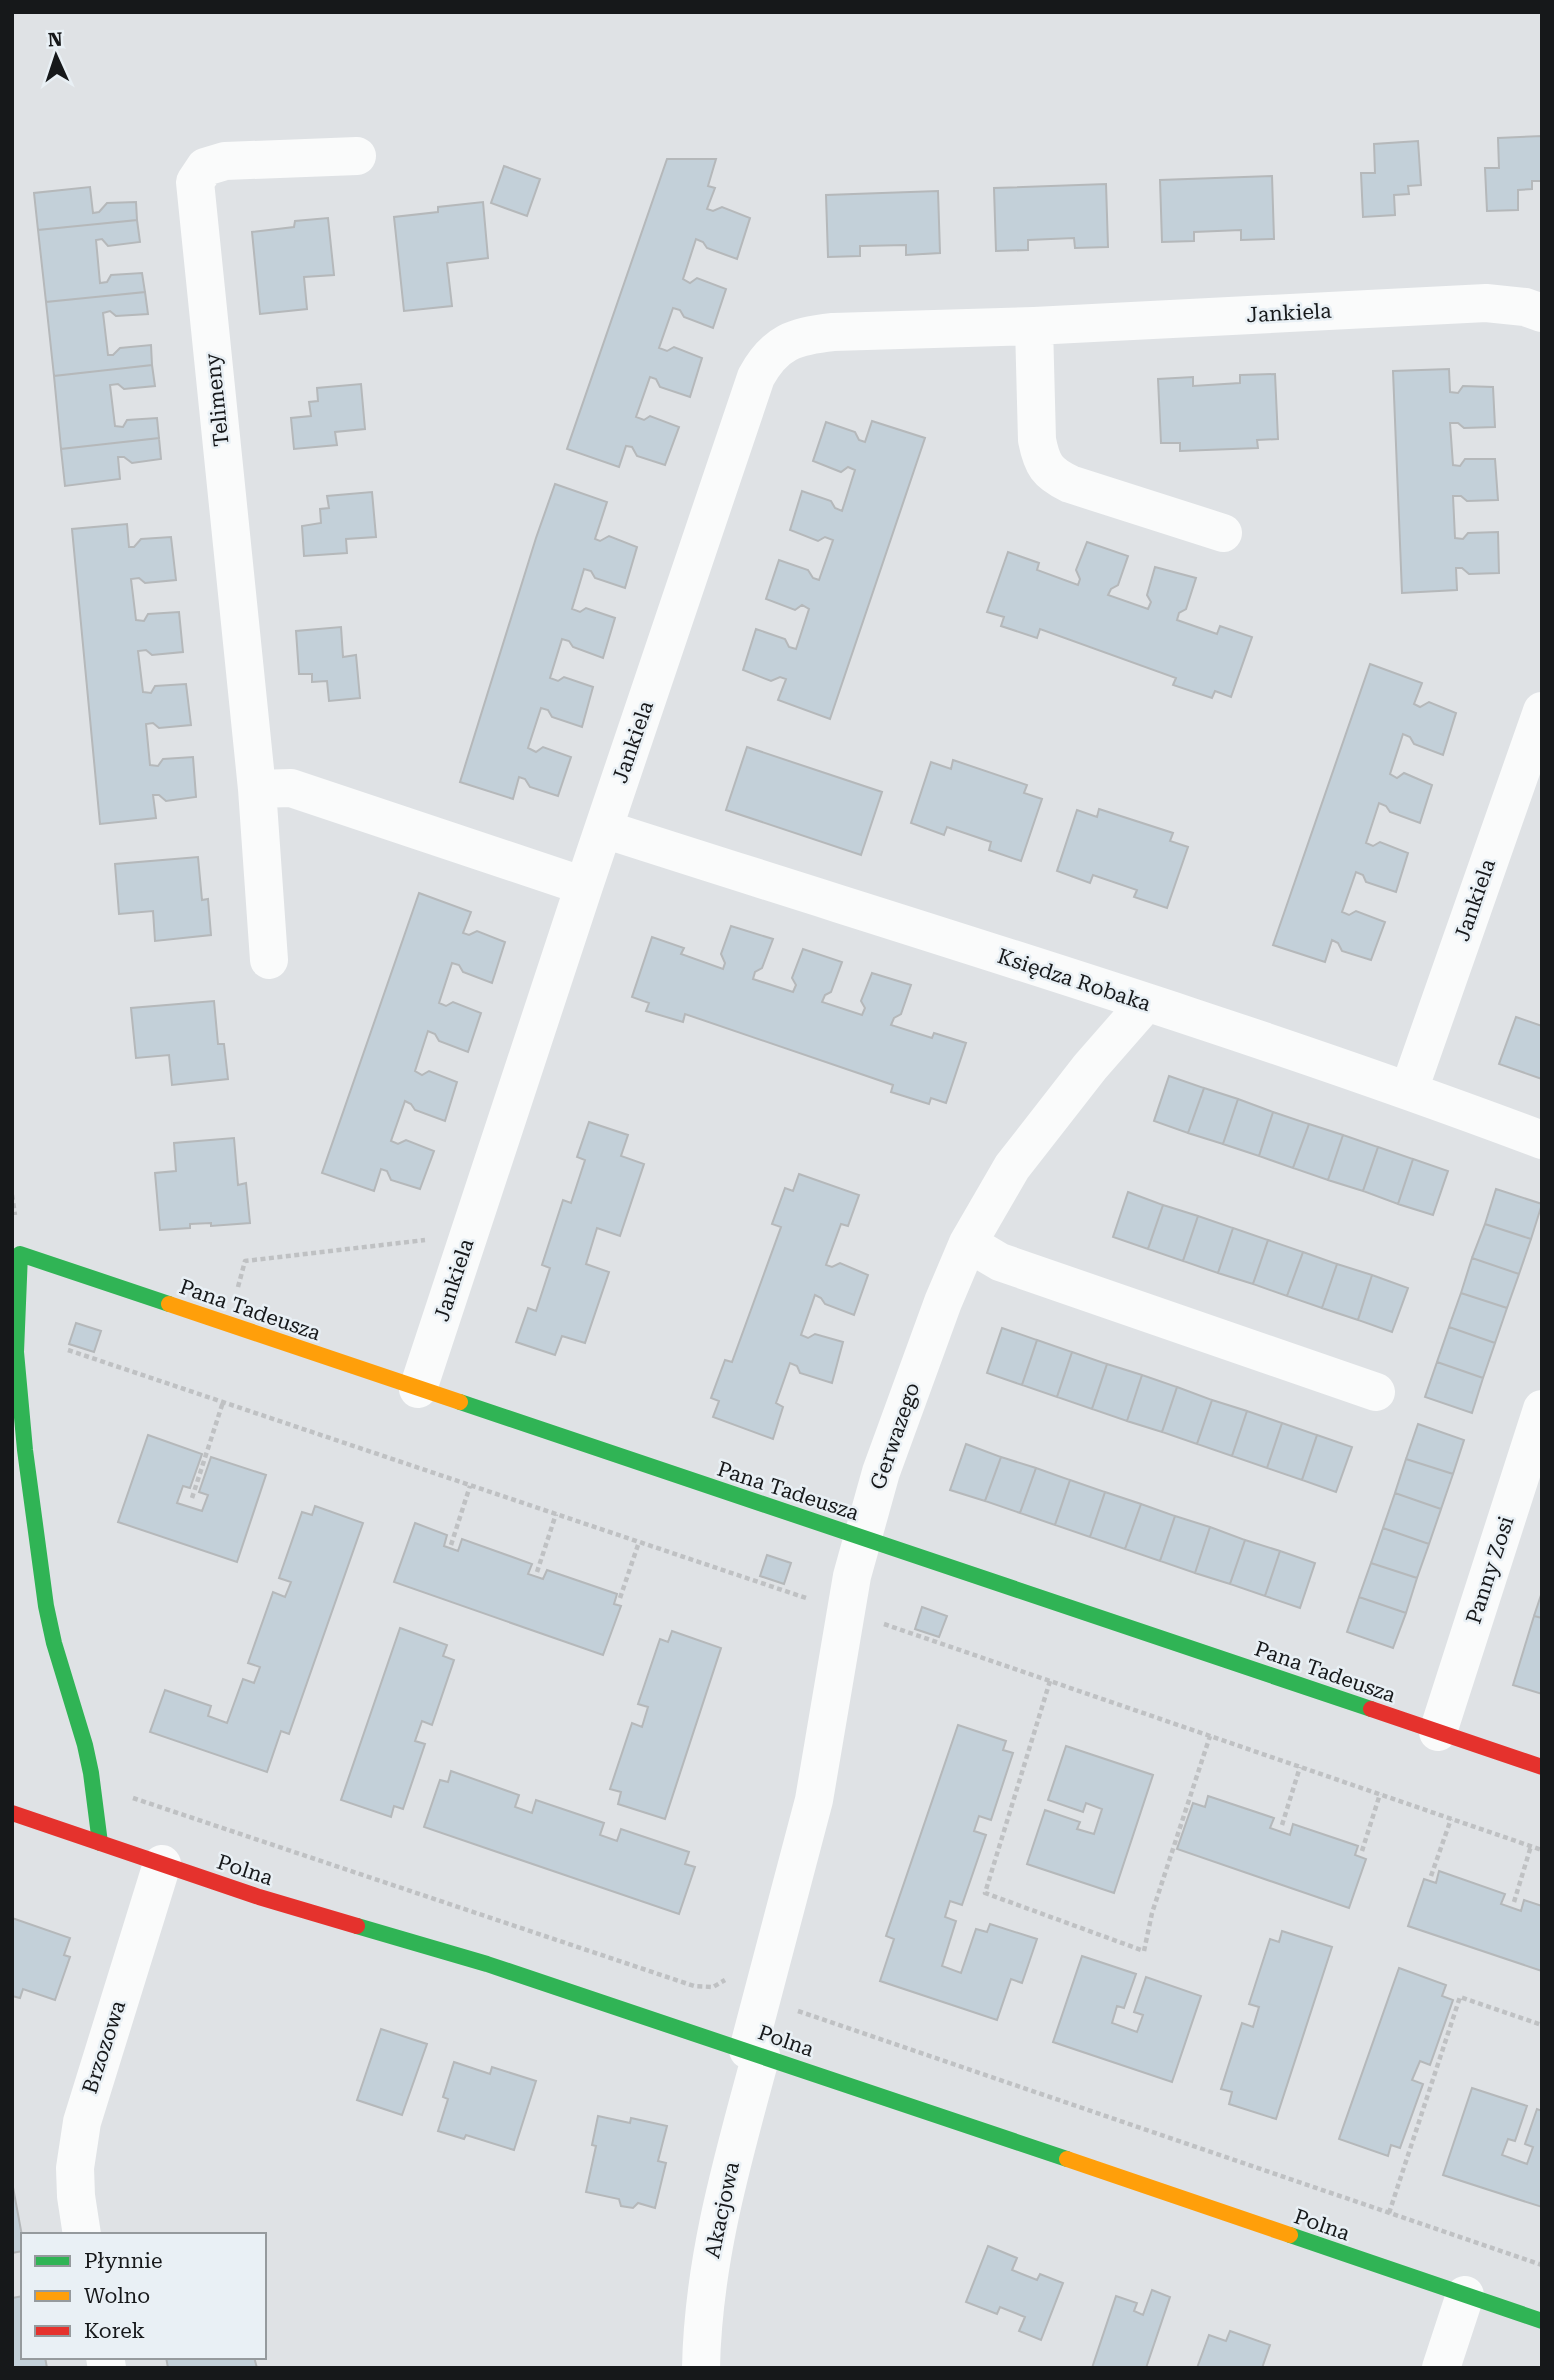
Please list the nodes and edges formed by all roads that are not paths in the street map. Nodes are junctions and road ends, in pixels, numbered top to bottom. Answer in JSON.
{"nodes":[{"id":1,"x":357,"y":156,"type":"dead end"},
{"id":2,"x":1542,"y":313,"type":"edge"},
{"id":3,"x":1034,"y":326,"type":"junction"},
{"id":4,"x":1223,"y":533,"type":"dead end"},
{"id":5,"x":1542,"y":710,"type":"edge"},
{"id":6,"x":257,"y":789,"type":"junction"},
{"id":7,"x":604,"y":829,"type":"junction"},
{"id":8,"x":584,"y":886,"type":"junction"},
{"id":9,"x":269,"y":960,"type":"dead end"},
{"id":10,"x":1146,"y":1003,"type":"junction"},
{"id":11,"x":1409,"y":1090,"type":"junction"},
{"id":12,"x":1542,"y":1140,"type":"edge"},
{"id":13,"x":968,"y":1243,"type":"junction"},
{"id":14,"x":418,"y":1389,"type":"junction"},
{"id":15,"x":1376,"y":1392,"type":"dead end"},
{"id":16,"x":1542,"y":1409,"type":"edge"},
{"id":17,"x":862,"y":1538,"type":"junction"},
{"id":18,"x":1438,"y":1732,"type":"junction"},
{"id":19,"x":1542,"y":1767,"type":"edge"},
{"id":20,"x":12,"y":1813,"type":"edge"},
{"id":21,"x":100,"y":1843,"type":"junction"},
{"id":22,"x":162,"y":1864,"type":"junction"},
{"id":23,"x":754,"y":2052,"type":"junction"},
{"id":24,"x":82,"y":2233,"type":"edge"},
{"id":25,"x":1465,"y":2295,"type":"junction"},
{"id":26,"x":1542,"y":2320,"type":"edge"},
{"id":27,"x":701,"y":2368,"type":"edge"},
{"id":28,"x":1441,"y":2368,"type":"edge"}],
"edges":[{"from":1,"to":6,"type":"street","name":"Telimeny"},
{"from":2,"to":3,"type":"street","name":"Jankiela"},
{"from":3,"to":4,"type":"street"},
{"from":3,"to":7,"type":"street","name":"Jankiela"},
{"from":5,"to":11,"type":"street","name":"Jankiela"},
{"from":6,"to":8,"type":"street"},
{"from":6,"to":9,"type":"street","name":"Telimeny"},
{"from":7,"to":8,"type":"street","name":"Jankiela"},
{"from":7,"to":10,"type":"street","name":"Księdza Robaka"},
{"from":8,"to":14,"type":"street","name":"Jankiela"},
{"from":10,"to":11,"type":"street","name":"Księdza Robaka"},
{"from":10,"to":13,"type":"street","name":"Gerwazego"},
{"from":11,"to":12,"type":"street","name":"Księdza Robaka"},
{"from":13,"to":15,"type":"street"},
{"from":13,"to":17,"type":"street","name":"Gerwazego"},
{"from":14,"to":17,"type":"street","name":"Pana Tadeusza"},
{"from":14,"to":21,"type":"street","name":"Pana Tadeusza"},
{"from":16,"to":18,"type":"street","name":"Panny Zosi"},
{"from":17,"to":18,"type":"street","name":"Pana Tadeusza"},
{"from":17,"to":23,"type":"street","name":"Gerwazego"},
{"from":18,"to":19,"type":"street","name":"Pana Tadeusza"},
{"from":20,"to":21,"type":"street","name":"Polna"},
{"from":21,"to":22,"type":"street","name":"Polna"},
{"from":22,"to":23,"type":"street","name":"Polna"},
{"from":22,"to":24,"type":"street","name":"Brzozowa"},
{"from":23,"to":25,"type":"street","name":"Polna"},
{"from":23,"to":27,"type":"street","name":"Akacjowa"},
{"from":25,"to":26,"type":"street","name":"Polna"},
{"from":25,"to":28,"type":"street"}]}
